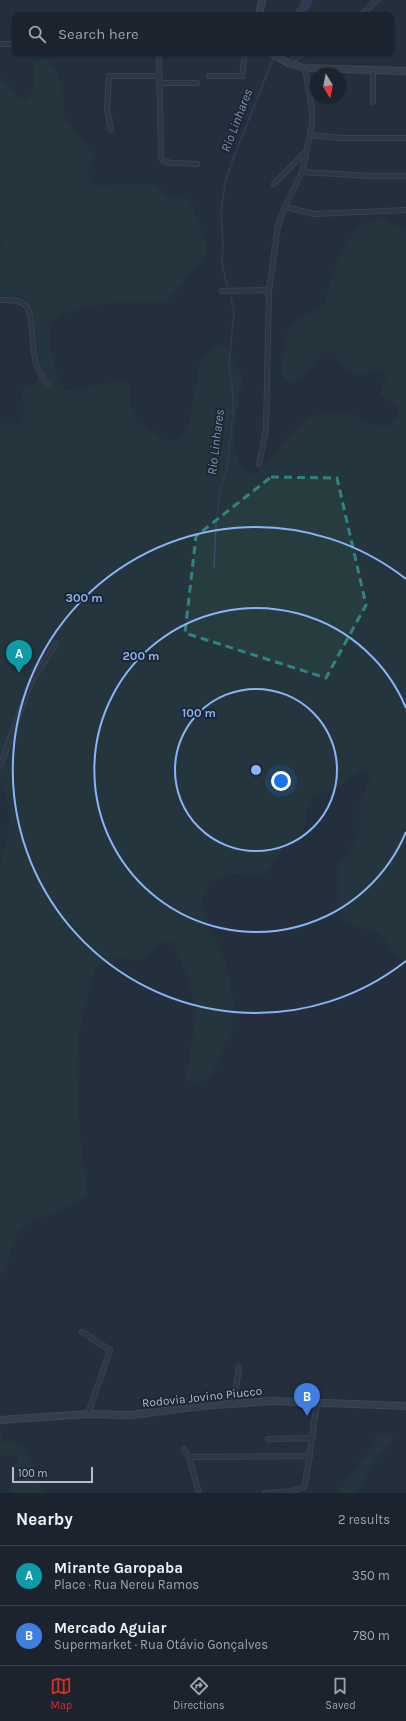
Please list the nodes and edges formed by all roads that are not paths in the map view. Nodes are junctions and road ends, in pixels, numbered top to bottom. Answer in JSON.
{"nodes":[{"id":1,"x":262,"y":0,"type":"edge"},
{"id":2,"x":377,"y":0,"type":"edge"},
{"id":3,"x":260,"y":12,"type":"edge"},
{"id":4,"x":365,"y":12,"type":"edge"},
{"id":5,"x":0,"y":44,"type":"edge"},
{"id":6,"x":12,"y":44,"type":"edge"},
{"id":7,"x":159,"y":56,"type":"edge"},
{"id":8,"x":245,"y":56,"type":"edge"},
{"id":9,"x":276,"y":56,"type":"edge"},
{"id":10,"x":298,"y":56,"type":"edge"},
{"id":11,"x":288,"y":63,"type":"junction"},
{"id":12,"x":305,"y":68,"type":"junction"},
{"id":13,"x":374,"y":70,"type":"junction"},
{"id":14,"x":406,"y":71,"type":"edge"},
{"id":15,"x":159,"y":76,"type":"junction"},
{"id":16,"x":209,"y":76,"type":"dead end"},
{"id":17,"x":159,"y":83,"type":"junction"},
{"id":18,"x":197,"y":83,"type":"dead end"},
{"id":19,"x":373,"y":102,"type":"dead end"},
{"id":20,"x":111,"y":130,"type":"dead end"},
{"id":21,"x":311,"y":135,"type":"junction"},
{"id":22,"x":406,"y":138,"type":"edge"},
{"id":23,"x":308,"y":149,"type":"junction"},
{"id":24,"x":197,"y":164,"type":"dead end"},
{"id":25,"x":302,"y":172,"type":"junction"},
{"id":26,"x":406,"y":176,"type":"edge"},
{"id":27,"x":274,"y":184,"type":"dead end"},
{"id":28,"x":285,"y":208,"type":"junction"},
{"id":29,"x":406,"y":210,"type":"edge"},
{"id":30,"x":269,"y":290,"type":"junction"},
{"id":31,"x":222,"y":291,"type":"dead end"},
{"id":32,"x":0,"y":300,"type":"edge"},
{"id":33,"x":48,"y":383,"type":"dead end"},
{"id":34,"x":259,"y":464,"type":"dead end"},
{"id":35,"x":56,"y":644,"type":"dead end"},
{"id":36,"x":0,"y":766,"type":"edge"},
{"id":37,"x":82,"y":1332,"type":"dead end"},
{"id":38,"x":239,"y":1367,"type":"dead end"},
{"id":39,"x":234,"y":1403,"type":"junction"},
{"id":40,"x":318,"y":1403,"type":"junction"},
{"id":41,"x":406,"y":1406,"type":"edge"},
{"id":42,"x":88,"y":1414,"type":"junction"},
{"id":43,"x":0,"y":1420,"type":"edge"},
{"id":44,"x":313,"y":1438,"type":"junction"},
{"id":45,"x":268,"y":1439,"type":"dead end"},
{"id":46,"x":184,"y":1450,"type":"dead end"},
{"id":47,"x":310,"y":1456,"type":"junction"},
{"id":48,"x":189,"y":1457,"type":"junction"},
{"id":49,"x":199,"y":1493,"type":"edge"},
{"id":50,"x":265,"y":1493,"type":"edge"}],
"edges":[{"from":1,"to":3,"type":"main road"},
{"from":2,"to":4,"type":"street"},
{"from":5,"to":6,"type":"street"},
{"from":7,"to":15,"type":"street"},
{"from":8,"to":16,"type":"street"},
{"from":9,"to":11,"type":"main road"},
{"from":10,"to":11,"type":"street"},
{"from":11,"to":12,"type":"main road"},
{"from":12,"to":13,"type":"main road"},
{"from":12,"to":21,"type":"street"},
{"from":13,"to":14,"type":"main road"},
{"from":13,"to":19,"type":"street"},
{"from":15,"to":17,"type":"street"},
{"from":15,"to":20,"type":"street"},
{"from":17,"to":18,"type":"street"},
{"from":17,"to":24,"type":"street"},
{"from":21,"to":22,"type":"street"},
{"from":21,"to":23,"type":"street"},
{"from":23,"to":25,"type":"street"},
{"from":23,"to":27,"type":"street"},
{"from":25,"to":26,"type":"street"},
{"from":25,"to":28,"type":"street"},
{"from":28,"to":29,"type":"street"},
{"from":28,"to":30,"type":"street"},
{"from":30,"to":31,"type":"street"},
{"from":30,"to":34,"type":"street"},
{"from":32,"to":33,"type":"street"},
{"from":35,"to":36,"type":"street"},
{"from":37,"to":42,"type":"street"},
{"from":38,"to":39,"type":"street"},
{"from":39,"to":40,"type":"main road","name":"Rodovia Jovino Piucco"},
{"from":39,"to":42,"type":"main road","name":"Rodovia Jovino Piucco"},
{"from":40,"to":41,"type":"main road","name":"Rodovia Jovino Piucco"},
{"from":40,"to":44,"type":"street"},
{"from":42,"to":43,"type":"main road","name":"Rodovia Jovino Piucco"},
{"from":44,"to":45,"type":"street"},
{"from":44,"to":47,"type":"street"},
{"from":46,"to":48,"type":"street"},
{"from":47,"to":48,"type":"street"},
{"from":47,"to":50,"type":"street"},
{"from":48,"to":49,"type":"street"}]}
